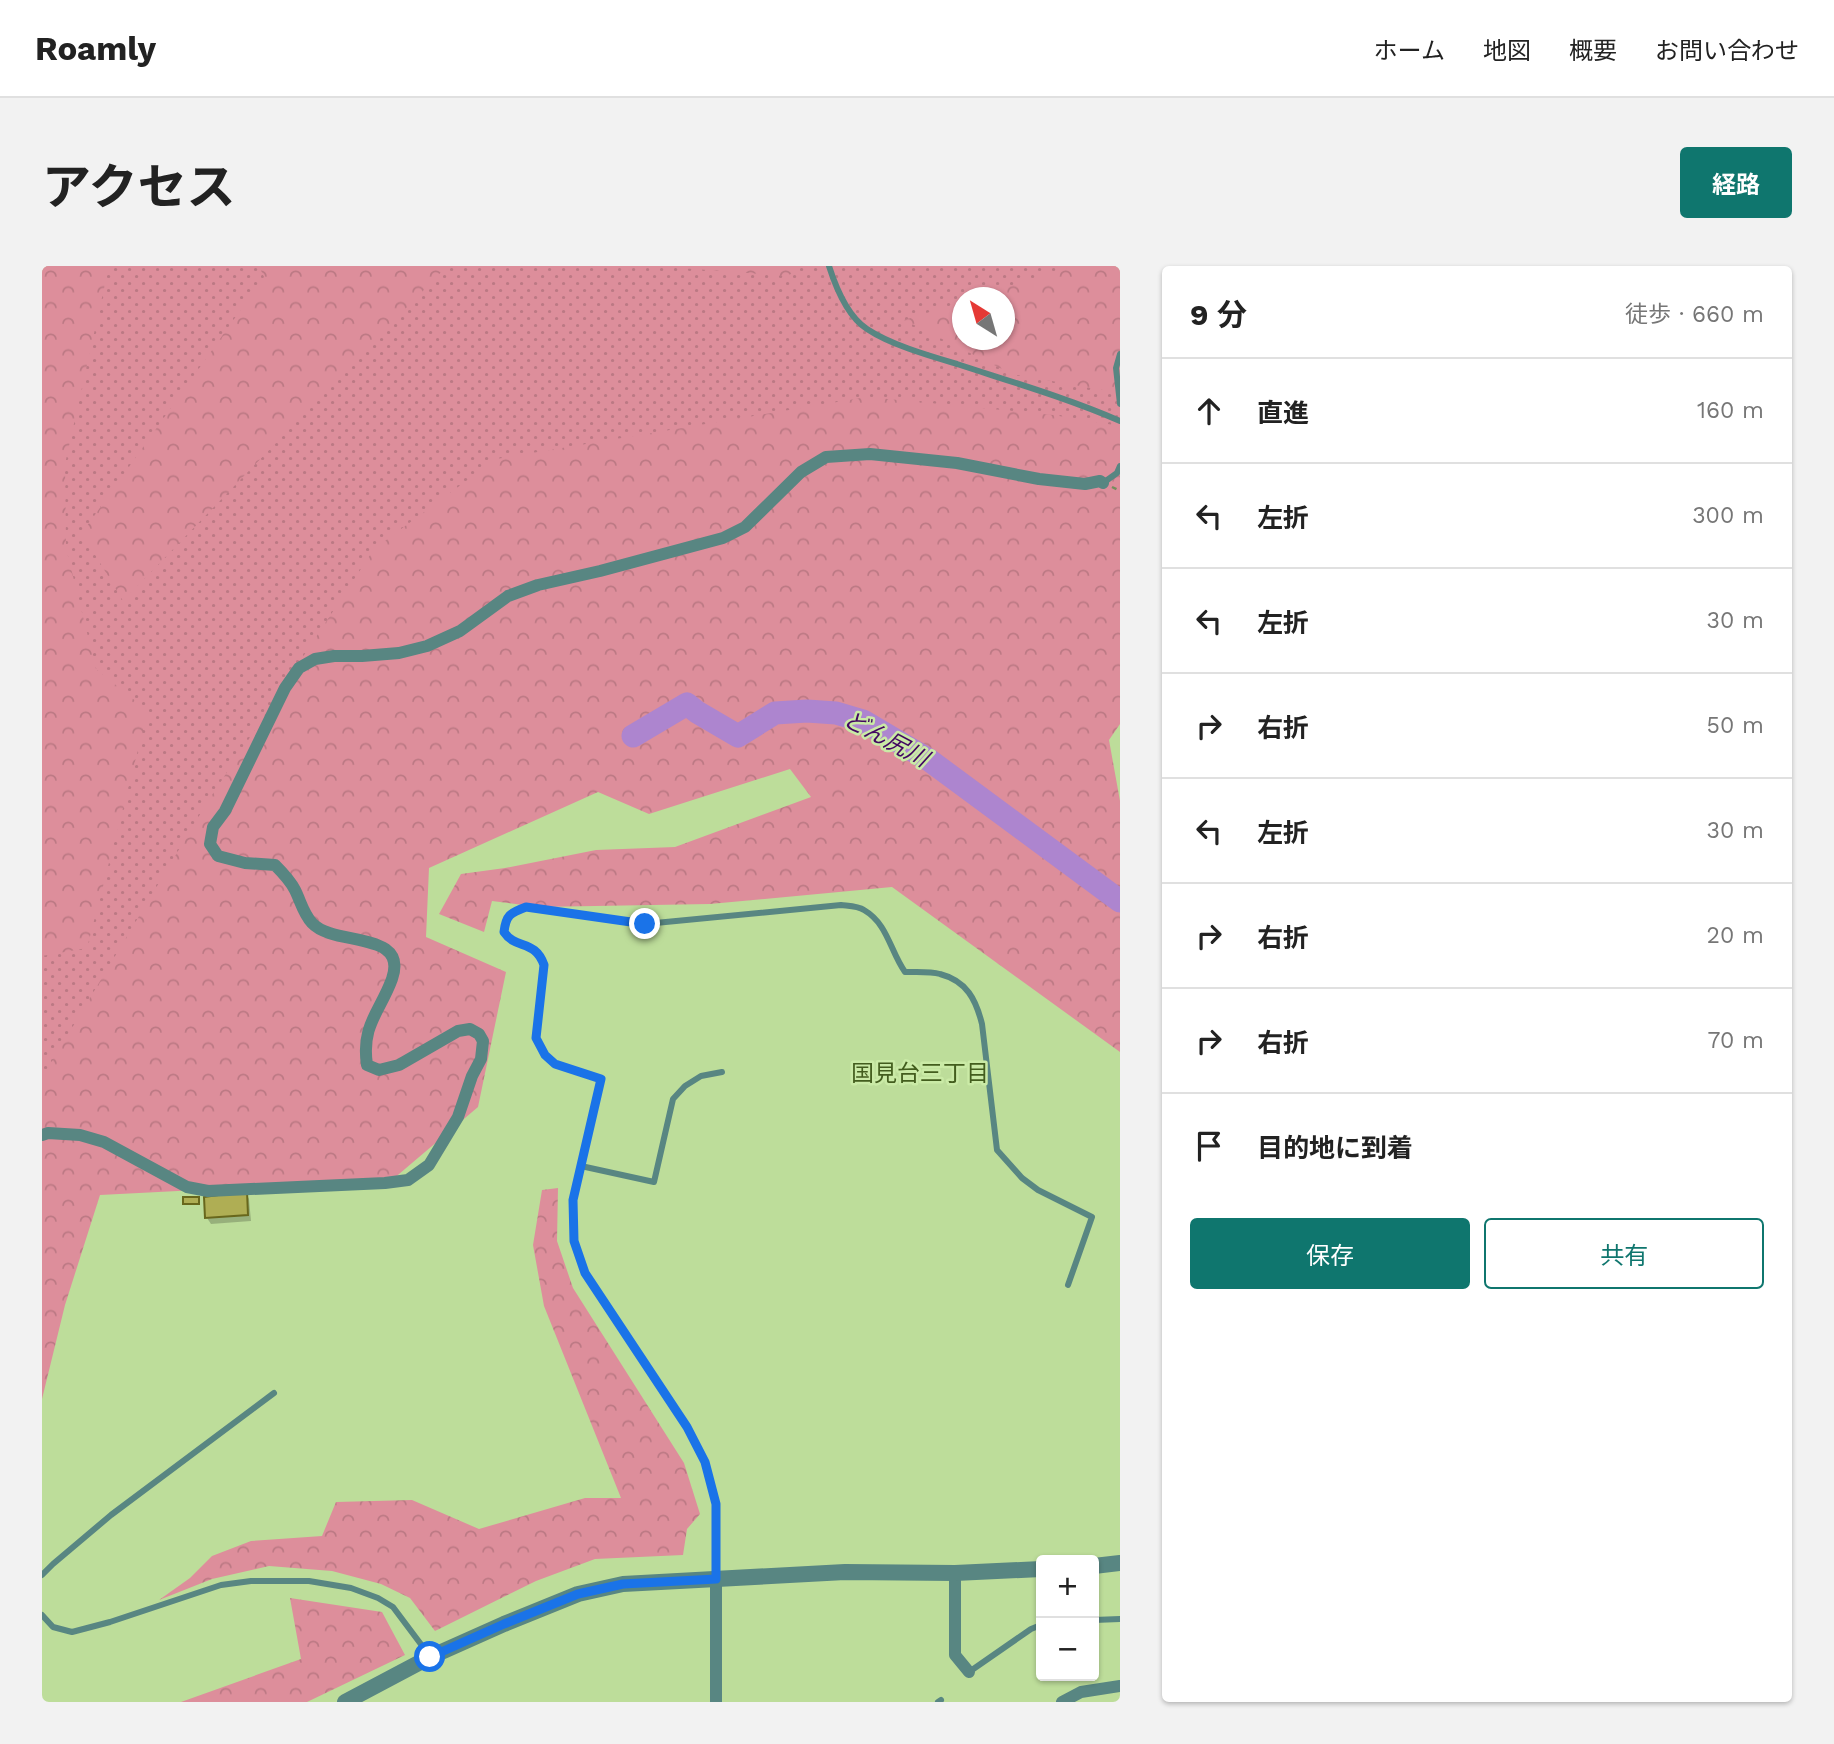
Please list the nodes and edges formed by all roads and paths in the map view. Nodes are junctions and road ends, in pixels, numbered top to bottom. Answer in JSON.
{"nodes":[{"id":1,"x":829,"y":266,"type":"edge"},
{"id":2,"x":1120,"y":354,"type":"edge"},
{"id":3,"x":1120,"y":404,"type":"edge"},
{"id":4,"x":1120,"y":421,"type":"edge"},
{"id":5,"x":1120,"y":466,"type":"edge"},
{"id":6,"x":1103,"y":482,"type":"joint"},
{"id":7,"x":722,"y":1072,"type":"dead end"},
{"id":8,"x":42,"y":1135,"type":"edge"},
{"id":9,"x":581,"y":1166,"type":"junction"},
{"id":10,"x":1068,"y":1285,"type":"dead end"},
{"id":11,"x":274,"y":1392,"type":"dead end"},
{"id":12,"x":1120,"y":1563,"type":"edge"},
{"id":13,"x":1099,"y":1565,"type":"edge"},
{"id":14,"x":1036,"y":1569,"type":"edge"},
{"id":15,"x":955,"y":1573,"type":"junction"},
{"id":16,"x":42,"y":1575,"type":"edge"},
{"id":17,"x":716,"y":1579,"type":"junction"},
{"id":18,"x":42,"y":1615,"type":"edge"},
{"id":19,"x":1120,"y":1619,"type":"edge"},
{"id":20,"x":1099,"y":1620,"type":"edge"},
{"id":21,"x":1036,"y":1627,"type":"edge"},
{"id":22,"x":430,"y":1657,"type":"junction"},
{"id":23,"x":969,"y":1672,"type":"joint"},
{"id":24,"x":1120,"y":1686,"type":"edge"},
{"id":25,"x":345,"y":1702,"type":"edge"},
{"id":26,"x":716,"y":1702,"type":"edge"},
{"id":27,"x":1062,"y":1702,"type":"edge"}],
"edges":[{"from":1,"to":4,"type":"lane"},
{"from":2,"to":3,"type":"lane"},
{"from":5,"to":6,"type":"lane"},
{"from":6,"to":8,"type":"street"},
{"from":7,"to":9,"type":"lane"},
{"from":9,"to":10,"type":"lane"},
{"from":9,"to":17,"type":"lane"},
{"from":11,"to":16,"type":"lane"},
{"from":12,"to":13,"type":"street"},
{"from":14,"to":15,"type":"street"},
{"from":15,"to":17,"type":"street"},
{"from":15,"to":23,"type":"street"},
{"from":17,"to":22,"type":"street"},
{"from":17,"to":26,"type":"street"},
{"from":18,"to":22,"type":"lane"},
{"from":19,"to":20,"type":"lane"},
{"from":21,"to":23,"type":"lane"},
{"from":22,"to":25,"type":"street"},
{"from":24,"to":27,"type":"street"}]}
